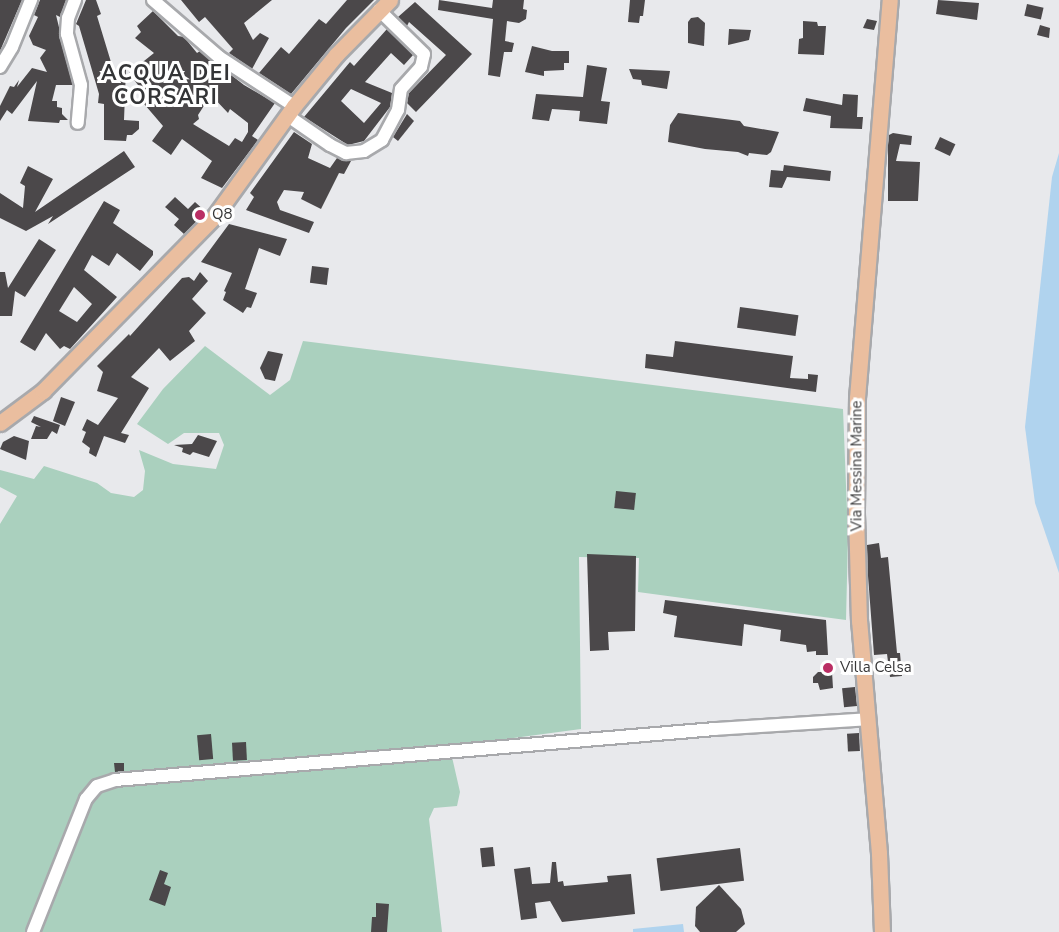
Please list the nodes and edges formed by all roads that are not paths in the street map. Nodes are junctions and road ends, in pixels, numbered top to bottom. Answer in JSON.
{"nodes":[{"id":1,"x":31,"y":0,"type":"edge"},
{"id":2,"x":75,"y":0,"type":"edge"},
{"id":3,"x":153,"y":0,"type":"edge"},
{"id":4,"x":890,"y":0,"type":"edge"},
{"id":5,"x":385,"y":5,"type":"edge"},
{"id":6,"x":0,"y":67,"type":"edge"},
{"id":7,"x":291,"y":111,"type":"junction"},
{"id":8,"x":78,"y":123,"type":"dead end"},
{"id":9,"x":0,"y":423,"type":"edge"},
{"id":10,"x":869,"y":719,"type":"junction"},
{"id":11,"x":33,"y":932,"type":"edge"},
{"id":12,"x":882,"y":932,"type":"edge"}],
"edges":[{"from":1,"to":6,"type":"street"},
{"from":2,"to":8,"type":"street"},
{"from":3,"to":7,"type":"street"},
{"from":4,"to":10,"type":"main road","name":"Via Messina Marine"},
{"from":5,"to":7,"type":"main road"},
{"from":5,"to":7,"type":"street"},
{"from":7,"to":9,"type":"main road"},
{"from":10,"to":11,"type":"street"},
{"from":10,"to":12,"type":"main road","name":"Via Messina Marine"}]}
